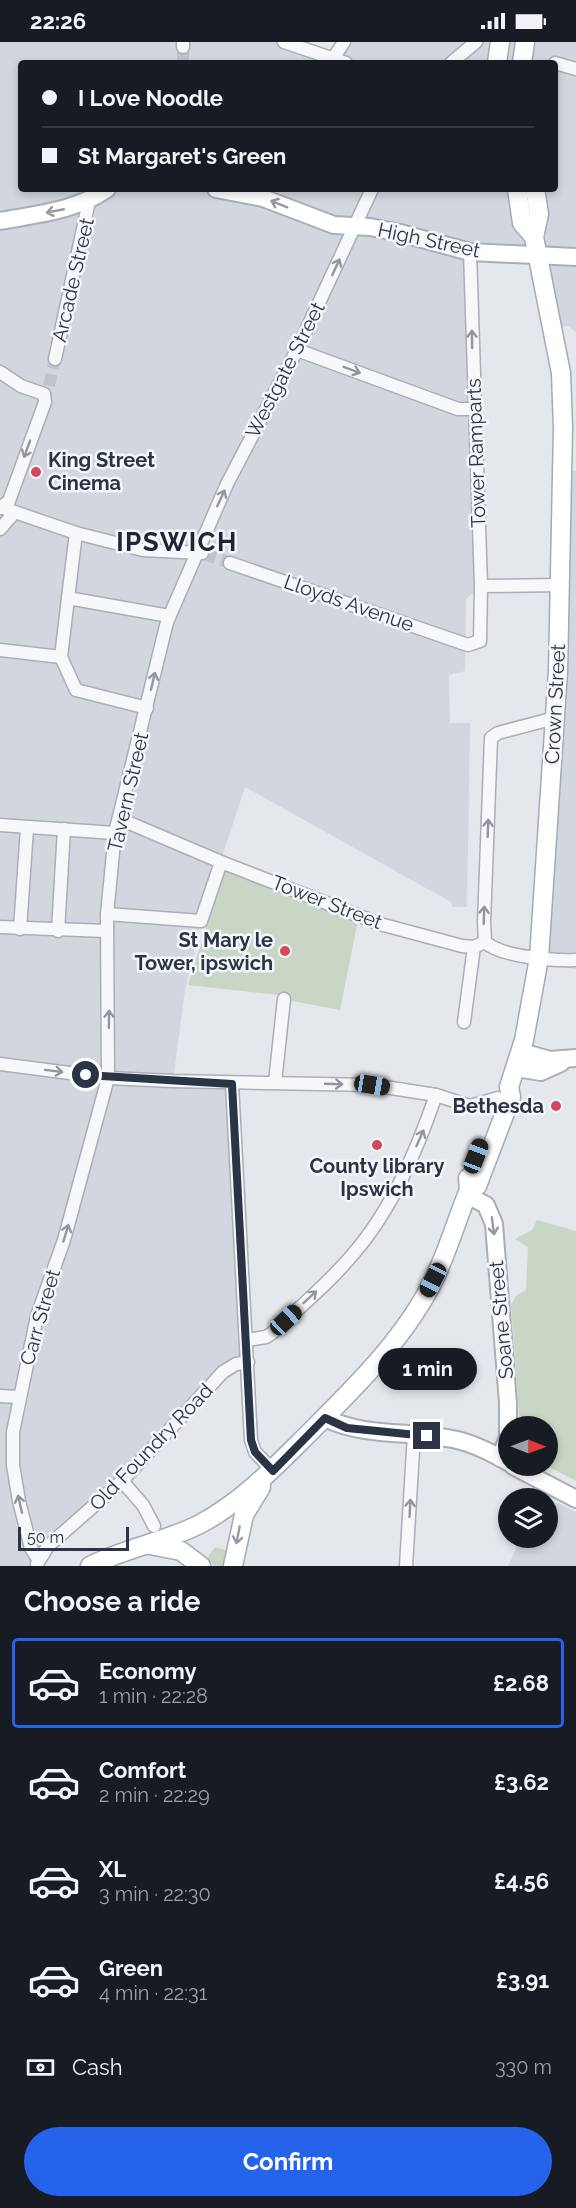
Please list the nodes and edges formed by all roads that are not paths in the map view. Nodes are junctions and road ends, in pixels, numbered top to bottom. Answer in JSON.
{"nodes":[{"id":1,"x":284,"y":42,"type":"edge"},
{"id":2,"x":344,"y":42,"type":"edge"},
{"id":3,"x":500,"y":42,"type":"edge"},
{"id":4,"x":473,"y":43,"type":"edge"},
{"id":5,"x":329,"y":60,"type":"edge"},
{"id":6,"x":332,"y":60,"type":"edge"},
{"id":7,"x":454,"y":60,"type":"edge"},
{"id":8,"x":497,"y":60,"type":"edge"},
{"id":9,"x":558,"y":64,"type":"edge"},
{"id":10,"x":576,"y":69,"type":"edge"},
{"id":11,"x":102,"y":192,"type":"edge"},
{"id":12,"x":232,"y":192,"type":"edge"},
{"id":13,"x":371,"y":192,"type":"edge"},
{"id":14,"x":517,"y":192,"type":"edge"},
{"id":15,"x":536,"y":192,"type":"edge"},
{"id":16,"x":89,"y":201,"type":"junction"},
{"id":17,"x":0,"y":221,"type":"edge"},
{"id":18,"x":354,"y":228,"type":"junction"},
{"id":19,"x":536,"y":246,"type":"junction"},
{"id":20,"x":470,"y":252,"type":"junction"},
{"id":21,"x":576,"y":257,"type":"edge"},
{"id":22,"x":297,"y":351,"type":"junction"},
{"id":23,"x":55,"y":359,"type":"tunnel mouth"},
{"id":24,"x":0,"y":372,"type":"edge"},
{"id":25,"x":474,"y":409,"type":"junction"},
{"id":26,"x":0,"y":508,"type":"edge"},
{"id":27,"x":14,"y":513,"type":"junction"},
{"id":28,"x":0,"y":529,"type":"edge"},
{"id":29,"x":76,"y":533,"type":"junction"},
{"id":30,"x":200,"y":552,"type":"junction"},
{"id":31,"x":230,"y":563,"type":"tunnel mouth"},
{"id":32,"x":560,"y":585,"type":"junction"},
{"id":33,"x":481,"y":586,"type":"junction"},
{"id":34,"x":68,"y":598,"type":"junction"},
{"id":35,"x":169,"y":616,"type":"junction"},
{"id":36,"x":468,"y":645,"type":"joint"},
{"id":37,"x":0,"y":650,"type":"edge"},
{"id":38,"x":60,"y":657,"type":"junction"},
{"id":39,"x":147,"y":708,"type":"junction"},
{"id":40,"x":555,"y":718,"type":"junction"},
{"id":41,"x":120,"y":819,"type":"junction"},
{"id":42,"x":0,"y":825,"type":"edge"},
{"id":43,"x":27,"y":828,"type":"junction"},
{"id":44,"x":64,"y":829,"type":"junction"},
{"id":45,"x":115,"y":834,"type":"junction"},
{"id":46,"x":220,"y":862,"type":"junction"},
{"id":47,"x":107,"y":914,"type":"junction"},
{"id":48,"x":0,"y":927,"type":"edge"},
{"id":49,"x":20,"y":929,"type":"junction"},
{"id":50,"x":58,"y":931,"type":"junction"},
{"id":51,"x":107,"y":931,"type":"junction"},
{"id":52,"x":480,"y":945,"type":"junction"},
{"id":53,"x":539,"y":958,"type":"junction"},
{"id":54,"x":576,"y":960,"type":"edge"},
{"id":55,"x":284,"y":999,"type":"dead end"},
{"id":56,"x":464,"y":1022,"type":"dead end"},
{"id":57,"x":570,"y":1059,"type":"edge"},
{"id":58,"x":519,"y":1061,"type":"junction"},
{"id":59,"x":0,"y":1064,"type":"edge"},
{"id":60,"x":108,"y":1078,"type":"junction"},
{"id":61,"x":275,"y":1082,"type":"junction"},
{"id":62,"x":232,"y":1084,"type":"junction"},
{"id":63,"x":503,"y":1093,"type":"junction"},
{"id":64,"x":436,"y":1095,"type":"junction"},
{"id":65,"x":468,"y":1192,"type":"junction"},
{"id":66,"x":247,"y":1340,"type":"junction"},
{"id":67,"x":248,"y":1362,"type":"junction"},
{"id":68,"x":0,"y":1396,"type":"edge"},
{"id":69,"x":18,"y":1397,"type":"junction"},
{"id":70,"x":508,"y":1416,"type":"edge"},
{"id":71,"x":325,"y":1418,"type":"junction"},
{"id":72,"x":414,"y":1434,"type":"junction"},
{"id":73,"x":498,"y":1458,"type":"edge"},
{"id":74,"x":273,"y":1471,"type":"junction"},
{"id":75,"x":533,"y":1476,"type":"edge"},
{"id":76,"x":122,"y":1481,"type":"junction"},
{"id":77,"x":576,"y":1499,"type":"edge"},
{"id":78,"x":154,"y":1526,"type":"dead end"},
{"id":79,"x":148,"y":1545,"type":"junction"},
{"id":80,"x":37,"y":1563,"type":"edge"},
{"id":81,"x":90,"y":1566,"type":"edge"},
{"id":82,"x":201,"y":1566,"type":"edge"},
{"id":83,"x":233,"y":1566,"type":"edge"},
{"id":84,"x":406,"y":1566,"type":"edge"}],
"edges":[{"from":1,"to":5,"type":"street"},
{"from":2,"to":6,"type":"street"},
{"from":3,"to":8,"type":"main road"},
{"from":4,"to":7,"type":"street"},
{"from":9,"to":10,"type":"street"},
{"from":11,"to":16,"type":"street"},
{"from":18,"to":12,"type":"street","name":"High Street","one_way":true},
{"from":13,"to":18,"type":"street","name":"Westgate Street"},
{"from":14,"to":19,"type":"main road","name":"Crown Street"},
{"from":15,"to":19,"type":"main road","name":"Crown Street"},
{"from":16,"to":17,"type":"street","one_way":true},
{"from":16,"to":23,"type":"street","name":"Arcade Street"},
{"from":18,"to":20,"type":"street","name":"High Street"},
{"from":22,"to":18,"type":"street","name":"Westgate Street","one_way":true},
{"from":19,"to":20,"type":"street","name":"High Street"},
{"from":19,"to":21,"type":"street","name":"High Street"},
{"from":19,"to":32,"type":"main road","name":"Crown Street"},
{"from":25,"to":20,"type":"street","name":"Tower Ramparts","one_way":true},
{"from":22,"to":25,"type":"street","one_way":true},
{"from":30,"to":22,"type":"street","name":"Westgate Street","one_way":true},
{"from":24,"to":26,"type":"street","one_way":true},
{"from":25,"to":33,"type":"street","name":"Tower Ramparts"},
{"from":26,"to":27,"type":"street"},
{"from":27,"to":28,"type":"street"},
{"from":27,"to":29,"type":"street"},
{"from":29,"to":30,"type":"street"},
{"from":29,"to":34,"type":"street"},
{"from":30,"to":35,"type":"street","name":"Tavern Street"},
{"from":31,"to":36,"type":"street","name":"Lloyds Avenue"},
{"from":32,"to":33,"type":"street"},
{"from":32,"to":40,"type":"main road","name":"Crown Street"},
{"from":33,"to":36,"type":"street","name":"Tower Ramparts"},
{"from":34,"to":35,"type":"street"},
{"from":34,"to":38,"type":"street"},
{"from":39,"to":35,"type":"street","name":"Tavern Street","one_way":true},
{"from":37,"to":38,"type":"street"},
{"from":38,"to":39,"type":"street"},
{"from":39,"to":41,"type":"street","name":"Tavern Street"},
{"from":52,"to":40,"type":"street","one_way":true},
{"from":40,"to":53,"type":"main road","name":"Crown Street"},
{"from":41,"to":45,"type":"street","name":"Tavern Street"},
{"from":41,"to":46,"type":"street","name":"Tower Street"},
{"from":42,"to":43,"type":"street"},
{"from":43,"to":44,"type":"street"},
{"from":43,"to":49,"type":"street"},
{"from":44,"to":45,"type":"street"},
{"from":44,"to":50,"type":"street"},
{"from":45,"to":47,"type":"street","name":"Tavern Street"},
{"from":46,"to":47,"type":"street"},
{"from":46,"to":52,"type":"street","name":"Tower Street"},
{"from":47,"to":51,"type":"street","name":"Tavern Street"},
{"from":48,"to":49,"type":"street"},
{"from":49,"to":50,"type":"street"},
{"from":50,"to":51,"type":"street"},
{"from":60,"to":51,"type":"street","name":"Tavern Street","one_way":true},
{"from":52,"to":53,"type":"street","name":"Tower Street"},
{"from":52,"to":56,"type":"street"},
{"from":53,"to":54,"type":"street","name":"Tower Street"},
{"from":53,"to":58,"type":"main road","name":"Crown Street"},
{"from":55,"to":61,"type":"street"},
{"from":57,"to":58,"type":"street"},
{"from":58,"to":63,"type":"main road","name":"Crown Street"},
{"from":59,"to":60,"type":"street","one_way":true},
{"from":60,"to":62,"type":"street"},
{"from":69,"to":60,"type":"street","name":"Carr Street","one_way":true},
{"from":61,"to":62,"type":"street"},
{"from":61,"to":64,"type":"street","one_way":true},
{"from":62,"to":66,"type":"street"},
{"from":63,"to":64,"type":"street"},
{"from":63,"to":65,"type":"main road","name":"Crown Street"},
{"from":66,"to":64,"type":"street","one_way":true},
{"from":65,"to":70,"type":"street","name":"Soane Street","one_way":true},
{"from":65,"to":71,"type":"main road","name":"Crown Street"},
{"from":66,"to":67,"type":"street"},
{"from":67,"to":74,"type":"street"},
{"from":67,"to":76,"type":"street","name":"Old Foundry Road"},
{"from":68,"to":69,"type":"street"},
{"from":80,"to":69,"type":"street","name":"Carr Street","one_way":true},
{"from":71,"to":72,"type":"street"},
{"from":71,"to":74,"type":"main road","name":"Crown Street"},
{"from":72,"to":73,"type":"street"},
{"from":84,"to":72,"type":"street","one_way":true},
{"from":74,"to":79,"type":"main road"},
{"from":74,"to":83,"type":"main road","one_way":true},
{"from":75,"to":77,"type":"street"},
{"from":76,"to":78,"type":"street"},
{"from":76,"to":80,"type":"street","name":"Old Foundry Road"},
{"from":79,"to":81,"type":"main road"},
{"from":79,"to":82,"type":"main road"}]}
